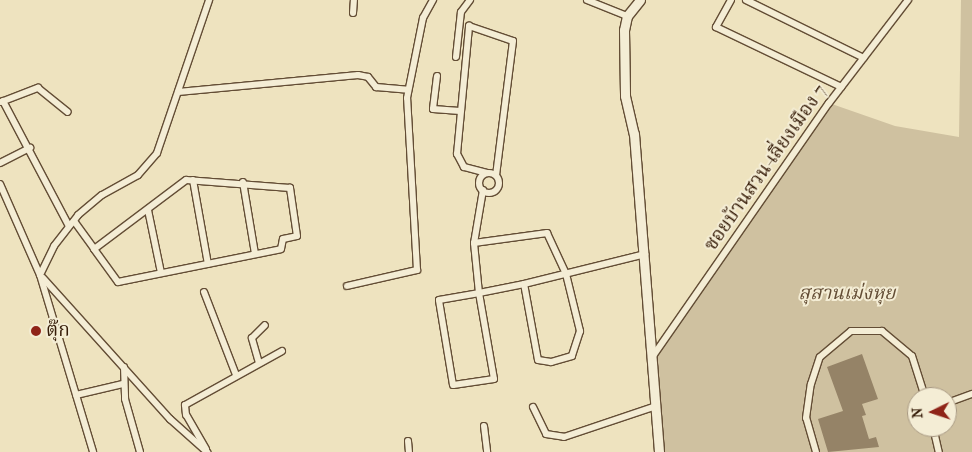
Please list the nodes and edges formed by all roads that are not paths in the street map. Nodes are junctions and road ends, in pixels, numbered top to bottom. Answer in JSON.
{"nodes":[{"id":1,"x":208,"y":0,"type":"edge"},
{"id":2,"x":354,"y":0,"type":"edge"},
{"id":3,"x":433,"y":0,"type":"edge"},
{"id":4,"x":470,"y":0,"type":"edge"},
{"id":5,"x":587,"y":0,"type":"edge"},
{"id":6,"x":640,"y":0,"type":"edge"},
{"id":7,"x":732,"y":0,"type":"edge"},
{"id":8,"x":746,"y":0,"type":"edge"},
{"id":9,"x":908,"y":0,"type":"edge"},
{"id":10,"x":353,"y":13,"type":"dead end"},
{"id":11,"x":627,"y":16,"type":"junction"},
{"id":12,"x":456,"y":57,"type":"dead end"},
{"id":13,"x":864,"y":58,"type":"junction"},
{"id":14,"x":437,"y":76,"type":"dead end"},
{"id":15,"x":841,"y":87,"type":"junction"},
{"id":16,"x":408,"y":90,"type":"junction"},
{"id":17,"x":178,"y":92,"type":"junction"},
{"id":18,"x":2,"y":102,"type":"edge"},
{"id":19,"x":460,"y":111,"type":"junction"},
{"id":20,"x":68,"y":112,"type":"dead end"},
{"id":21,"x":30,"y":148,"type":"junction"},
{"id":22,"x":0,"y":163,"type":"edge"},
{"id":23,"x":487,"y":173,"type":"junction"},
{"id":24,"x":496,"y":175,"type":"junction"},
{"id":25,"x":193,"y":180,"type":"junction"},
{"id":26,"x":243,"y":182,"type":"junction"},
{"id":27,"x":0,"y":184,"type":"edge"},
{"id":28,"x":484,"y":190,"type":"junction"},
{"id":29,"x":148,"y":210,"type":"junction"},
{"id":30,"x":72,"y":224,"type":"junction"},
{"id":31,"x":474,"y":243,"type":"junction"},
{"id":32,"x":94,"y":249,"type":"junction"},
{"id":33,"x":255,"y":254,"type":"junction"},
{"id":34,"x":645,"y":254,"type":"junction"},
{"id":35,"x":208,"y":264,"type":"junction"},
{"id":36,"x":161,"y":273,"type":"junction"},
{"id":37,"x":566,"y":274,"type":"junction"},
{"id":38,"x":40,"y":275,"type":"junction"},
{"id":39,"x":524,"y":284,"type":"junction"},
{"id":40,"x":347,"y":286,"type":"dead end"},
{"id":41,"x":204,"y":292,"type":"dead end"},
{"id":42,"x":479,"y":293,"type":"junction"},
{"id":43,"x":265,"y":325,"type":"dead end"},
{"id":44,"x":282,"y":351,"type":"dead end"},
{"id":45,"x":653,"y":356,"type":"junction"},
{"id":46,"x":259,"y":363,"type":"junction"},
{"id":47,"x":124,"y":367,"type":"junction"},
{"id":48,"x":236,"y":375,"type":"junction"},
{"id":49,"x":123,"y":384,"type":"junction"},
{"id":50,"x":922,"y":387,"type":"edge"},
{"id":51,"x":972,"y":394,"type":"edge"},
{"id":52,"x":76,"y":395,"type":"junction"},
{"id":53,"x":957,"y":399,"type":"edge"},
{"id":54,"x":656,"y":406,"type":"junction"},
{"id":55,"x":533,"y":407,"type":"dead end"},
{"id":56,"x":484,"y":426,"type":"dead end"},
{"id":57,"x":936,"y":437,"type":"edge"},
{"id":58,"x":408,"y":441,"type":"dead end"},
{"id":59,"x":92,"y":452,"type":"edge"},
{"id":60,"x":140,"y":452,"type":"edge"},
{"id":61,"x":208,"y":452,"type":"edge"},
{"id":62,"x":409,"y":452,"type":"edge"},
{"id":63,"x":487,"y":452,"type":"edge"},
{"id":64,"x":659,"y":452,"type":"edge"},
{"id":65,"x":816,"y":452,"type":"edge"},
{"id":66,"x":939,"y":452,"type":"edge"}],
"edges":[{"from":1,"to":17,"type":"street"},
{"from":2,"to":10,"type":"street"},
{"from":3,"to":16,"type":"street"},
{"from":4,"to":12,"type":"street"},
{"from":5,"to":11,"type":"street"},
{"from":6,"to":11,"type":"street"},
{"from":7,"to":15,"type":"street"},
{"from":8,"to":13,"type":"street"},
{"from":9,"to":13,"type":"street","name":"ซอยบ้านสวน-เลี่ยงเมือง 7"},
{"from":11,"to":34,"type":"street"},
{"from":13,"to":15,"type":"street","name":"ซอยบ้านสวน-เลี่ยงเมือง 7"},
{"from":14,"to":19,"type":"street"},
{"from":15,"to":45,"type":"street","name":"ซอยบ้านสวน-เลี่ยงเมือง 7"},
{"from":16,"to":17,"type":"street"},
{"from":16,"to":40,"type":"street"},
{"from":17,"to":30,"type":"street"},
{"from":18,"to":20,"type":"street"},
{"from":18,"to":21,"type":"street"},
{"from":19,"to":23,"type":"street"},
{"from":19,"to":24,"type":"street"},
{"from":21,"to":22,"type":"street"},
{"from":21,"to":30,"type":"street"},
{"from":23,"to":24,"type":"street"},
{"from":23,"to":28,"type":"street"},
{"from":24,"to":28,"type":"street"},
{"from":25,"to":26,"type":"street"},
{"from":25,"to":29,"type":"street"},
{"from":25,"to":35,"type":"street"},
{"from":26,"to":33,"type":"street"},
{"from":26,"to":33,"type":"street"},
{"from":27,"to":38,"type":"street"},
{"from":28,"to":31,"type":"street"},
{"from":29,"to":32,"type":"street"},
{"from":29,"to":36,"type":"street"},
{"from":30,"to":32,"type":"street"},
{"from":30,"to":38,"type":"street"},
{"from":31,"to":37,"type":"street"},
{"from":31,"to":42,"type":"street"},
{"from":32,"to":36,"type":"street"},
{"from":33,"to":35,"type":"street"},
{"from":34,"to":37,"type":"street"},
{"from":34,"to":45,"type":"street"},
{"from":35,"to":36,"type":"street"},
{"from":37,"to":39,"type":"street"},
{"from":37,"to":39,"type":"street"},
{"from":38,"to":47,"type":"street"},
{"from":38,"to":52,"type":"street"},
{"from":39,"to":42,"type":"street"},
{"from":41,"to":48,"type":"street"},
{"from":42,"to":42,"type":"street"},
{"from":43,"to":46,"type":"street"},
{"from":44,"to":46,"type":"street"},
{"from":45,"to":54,"type":"street"},
{"from":46,"to":48,"type":"street"},
{"from":47,"to":49,"type":"street"},
{"from":47,"to":61,"type":"street"},
{"from":48,"to":61,"type":"street"},
{"from":49,"to":52,"type":"street"},
{"from":49,"to":60,"type":"street"},
{"from":50,"to":65,"type":"street"},
{"from":51,"to":53,"type":"street"},
{"from":52,"to":59,"type":"street"},
{"from":54,"to":55,"type":"street"},
{"from":54,"to":64,"type":"street"},
{"from":56,"to":63,"type":"street"},
{"from":57,"to":66,"type":"street"},
{"from":58,"to":62,"type":"street"}]}
